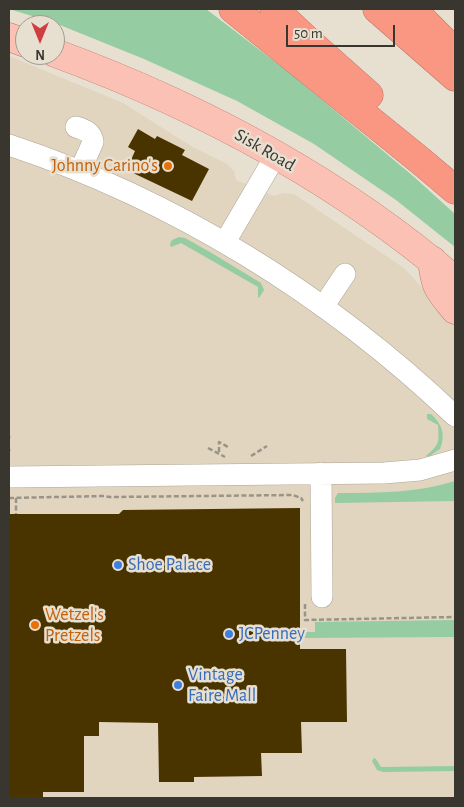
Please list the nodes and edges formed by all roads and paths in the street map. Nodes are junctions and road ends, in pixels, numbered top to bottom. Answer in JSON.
{"nodes":[{"id":1,"x":233,"y":9,"type":"edge"},
{"id":2,"x":274,"y":9,"type":"edge"},
{"id":3,"x":377,"y":9,"type":"edge"},
{"id":4,"x":412,"y":9,"type":"edge"},
{"id":5,"x":455,"y":52,"type":"edge"},
{"id":6,"x":65,"y":57,"type":"edge"},
{"id":7,"x":455,"y":76,"type":"edge"},
{"id":8,"x":76,"y":127,"type":"dead end"},
{"id":9,"x":9,"y":145,"type":"edge"},
{"id":10,"x":276,"y":155,"type":"junction"},
{"id":11,"x":455,"y":170,"type":"edge"},
{"id":12,"x":80,"y":172,"type":"junction"},
{"id":13,"x":455,"y":190,"type":"edge"},
{"id":14,"x":225,"y":242,"type":"junction"},
{"id":15,"x":432,"y":260,"type":"junction"},
{"id":16,"x":345,"y":274,"type":"dead end"},
{"id":17,"x":455,"y":280,"type":"edge"},
{"id":18,"x":323,"y":307,"type":"junction"},
{"id":19,"x":455,"y":310,"type":"edge"},
{"id":20,"x":455,"y":416,"type":"edge"},
{"id":21,"x":266,"y":446,"type":"dead end"},
{"id":22,"x":208,"y":448,"type":"dead end"},
{"id":23,"x":230,"y":448,"type":"dead end"},
{"id":24,"x":219,"y":453,"type":"junction"},
{"id":25,"x":245,"y":460,"type":"dead end"},
{"id":26,"x":455,"y":460,"type":"edge"},
{"id":27,"x":232,"y":461,"type":"dead end"},
{"id":28,"x":321,"y":474,"type":"junction"},
{"id":29,"x":9,"y":477,"type":"edge"},
{"id":30,"x":9,"y":498,"type":"edge"},
{"id":31,"x":16,"y":498,"type":"junction"},
{"id":32,"x":304,"y":506,"type":"dead end"},
{"id":33,"x":16,"y":514,"type":"dead end"},
{"id":34,"x":313,"y":599,"type":"joint"},
{"id":35,"x":455,"y":617,"type":"edge"}],
"edges":[{"from":1,"to":13,"type":"highway"},
{"from":2,"to":11,"type":"highway"},
{"from":3,"to":7,"type":"highway"},
{"from":4,"to":5,"type":"highway"},
{"from":6,"to":10,"type":"main road","name":"Sisk Road"},
{"from":8,"to":12,"type":"street"},
{"from":9,"to":12,"type":"street"},
{"from":10,"to":14,"type":"street"},
{"from":10,"to":15,"type":"main road","name":"Sisk Road"},
{"from":12,"to":14,"type":"street"},
{"from":14,"to":18,"type":"street"},
{"from":15,"to":17,"type":"main road","name":"Sisk Road"},
{"from":15,"to":19,"type":"main road"},
{"from":16,"to":18,"type":"street"},
{"from":18,"to":20,"type":"street"},
{"from":21,"to":25,"type":"path"},
{"from":22,"to":24,"type":"path"},
{"from":23,"to":24,"type":"path"},
{"from":24,"to":27,"type":"path"},
{"from":26,"to":28,"type":"street"},
{"from":28,"to":29,"type":"street"},
{"from":28,"to":34,"type":"street"},
{"from":30,"to":31,"type":"path"},
{"from":31,"to":32,"type":"path"},
{"from":31,"to":33,"type":"path"},
{"from":34,"to":35,"type":"path"}]}
